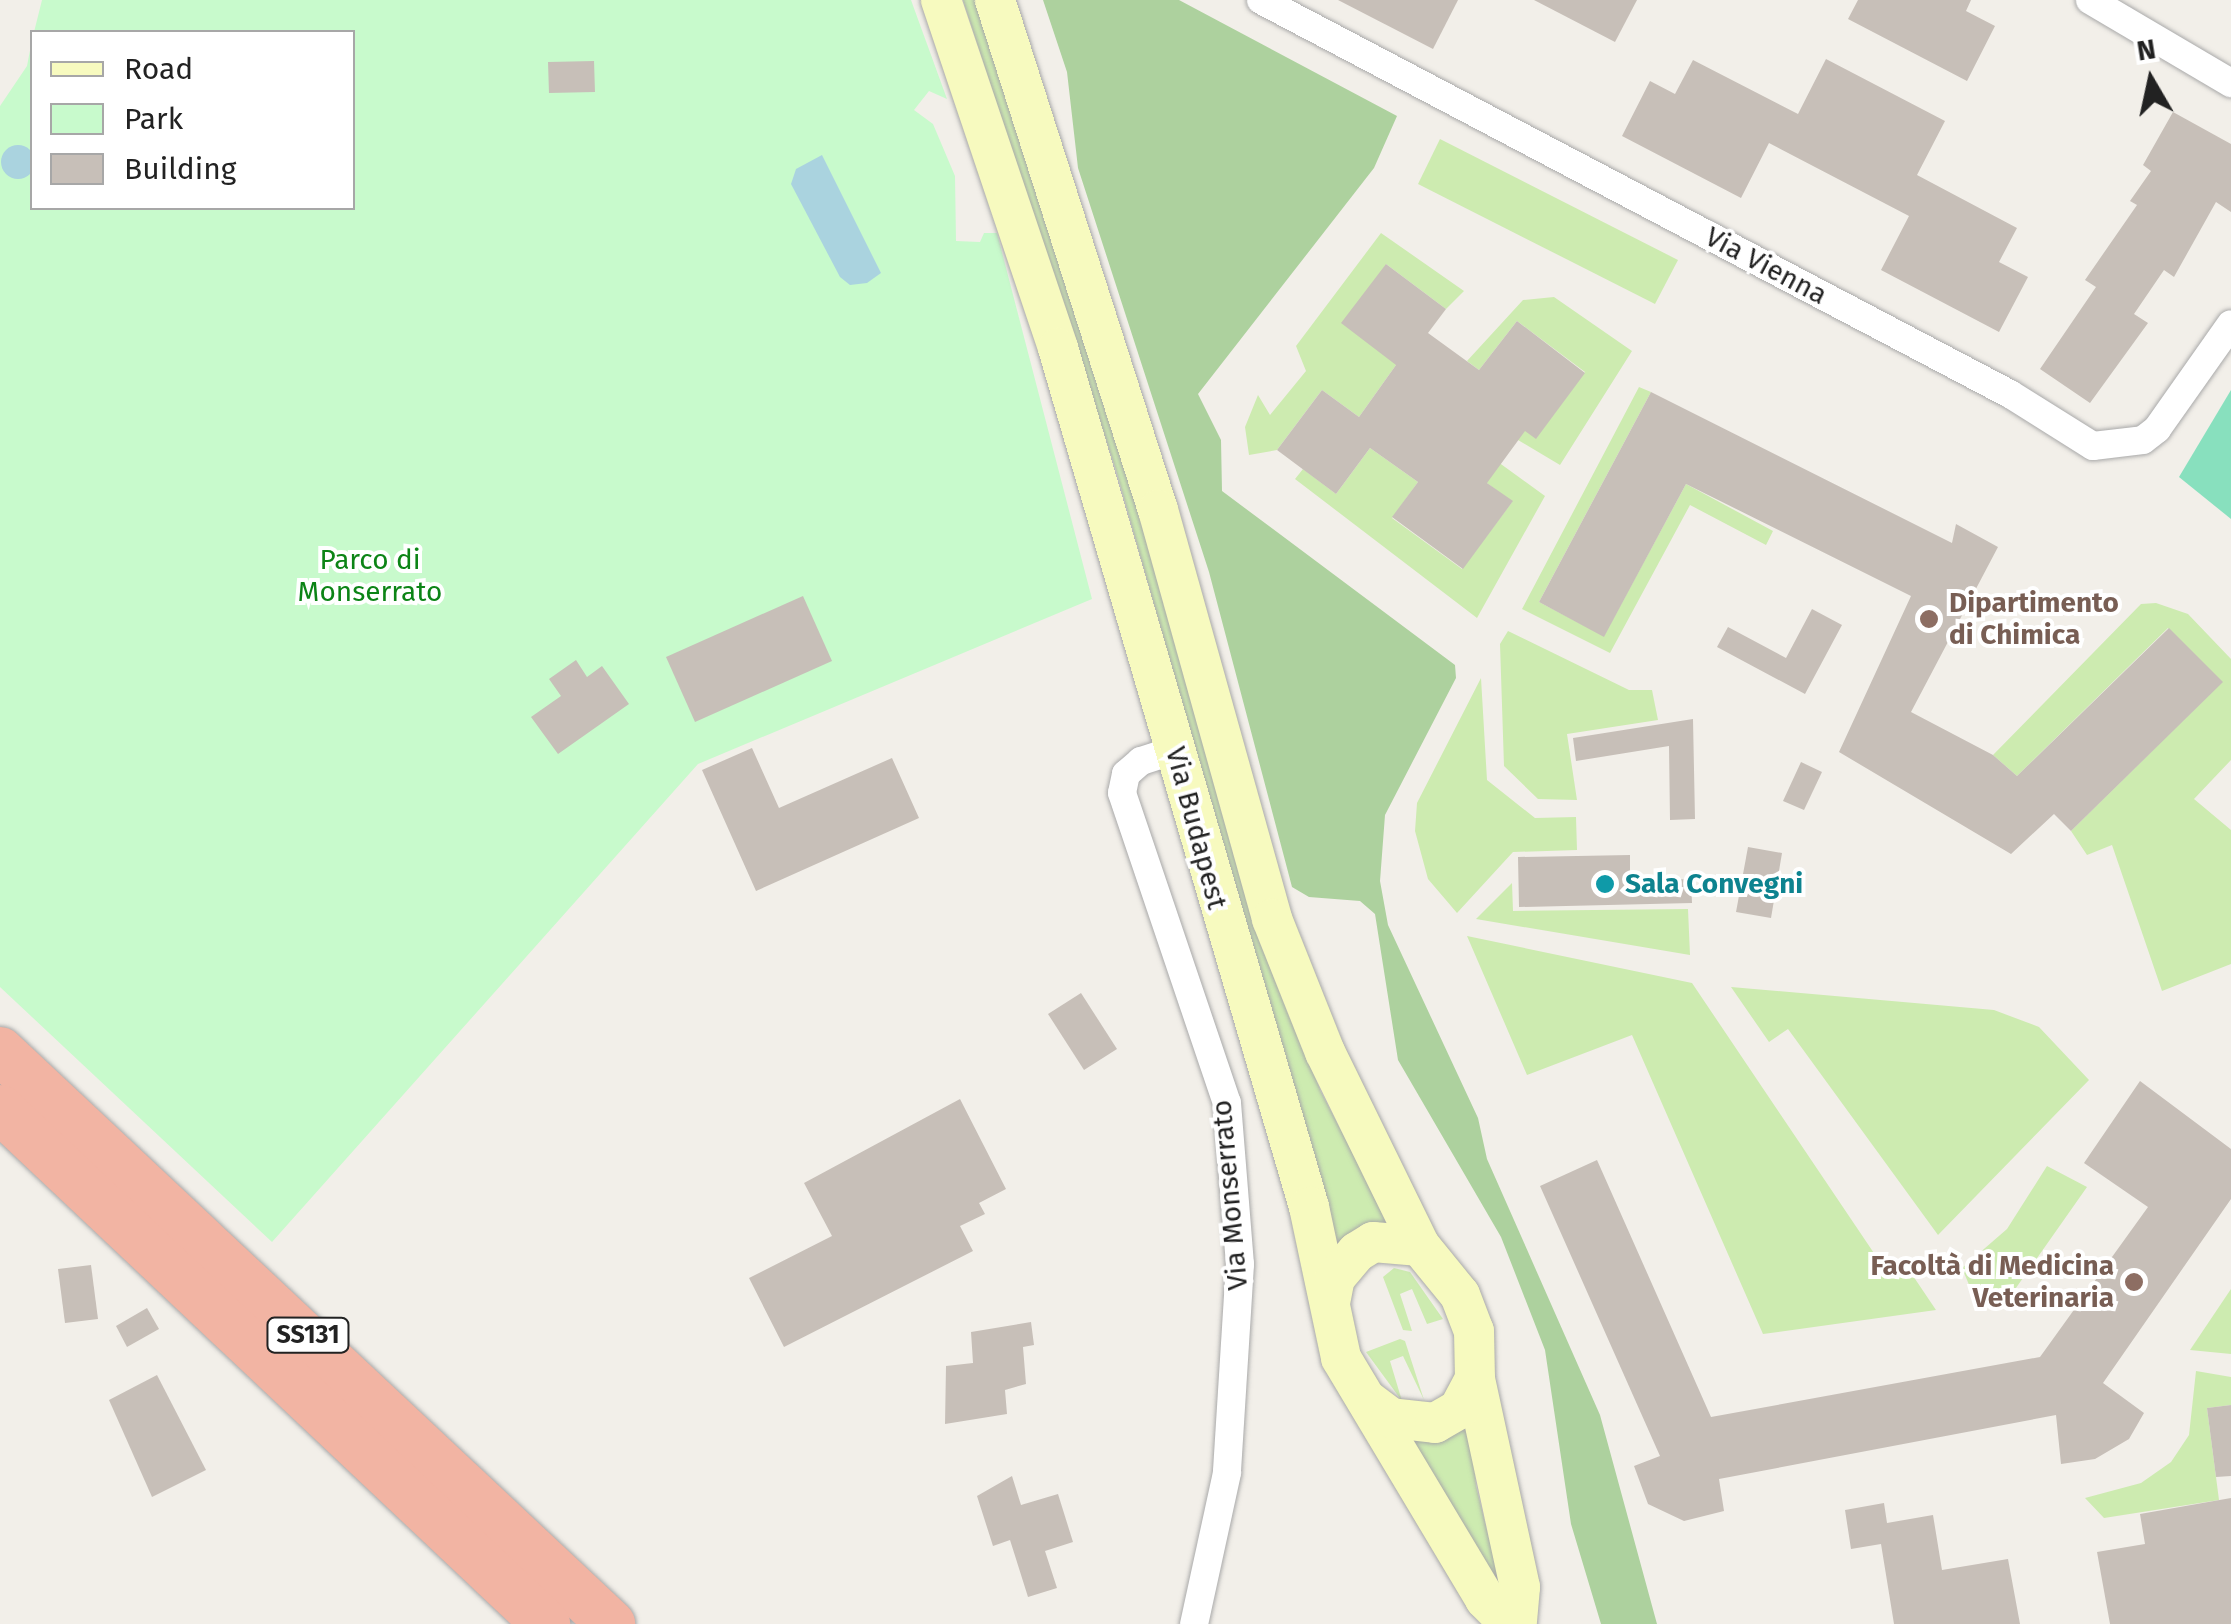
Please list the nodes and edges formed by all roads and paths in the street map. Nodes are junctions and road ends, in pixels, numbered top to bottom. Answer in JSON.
{"nodes":[{"id":1,"x":941,"y":0,"type":"edge"},
{"id":2,"x":995,"y":0,"type":"edge"},
{"id":3,"x":1260,"y":0,"type":"edge"},
{"id":4,"x":2090,"y":0,"type":"edge"},
{"id":5,"x":2231,"y":83,"type":"edge"},
{"id":6,"x":2231,"y":324,"type":"edge"},
{"id":7,"x":1175,"y":750,"type":"junction"},
{"id":8,"x":0,"y":1051,"type":"edge"},
{"id":9,"x":0,"y":1110,"type":"edge"},
{"id":10,"x":1420,"y":1246,"type":"junction"},
{"id":11,"x":1330,"y":1303,"type":"junction"},
{"id":12,"x":1475,"y":1379,"type":"junction"},
{"id":13,"x":1361,"y":1393,"type":"junction"},
{"id":14,"x":546,"y":1624,"type":"edge"},
{"id":15,"x":611,"y":1624,"type":"edge"},
{"id":16,"x":1194,"y":1624,"type":"edge"},
{"id":17,"x":1514,"y":1624,"type":"edge"}],
"edges":[{"from":1,"to":7,"type":"main road","name":"Via Budapest"},
{"from":2,"to":10,"type":"main road","name":"Via Budapest"},
{"from":3,"to":6,"type":"street","name":"Via Vienna"},
{"from":4,"to":5,"type":"street"},
{"from":7,"to":11,"type":"main road","name":"Via Budapest"},
{"from":7,"to":16,"type":"street","name":"Via Monserrato"},
{"from":8,"to":15,"type":"highway","number":"SS131"},
{"from":9,"to":14,"type":"highway","number":"SS131"},
{"from":10,"to":11,"type":"main road"},
{"from":10,"to":12,"type":"main road","name":"Via Budapest"},
{"from":11,"to":13,"type":"main road","name":"Via Budapest"},
{"from":12,"to":13,"type":"main road"},
{"from":12,"to":17,"type":"main road","name":"Via Budapest"},
{"from":13,"to":17,"type":"main road","name":"Via Budapest"}]}
